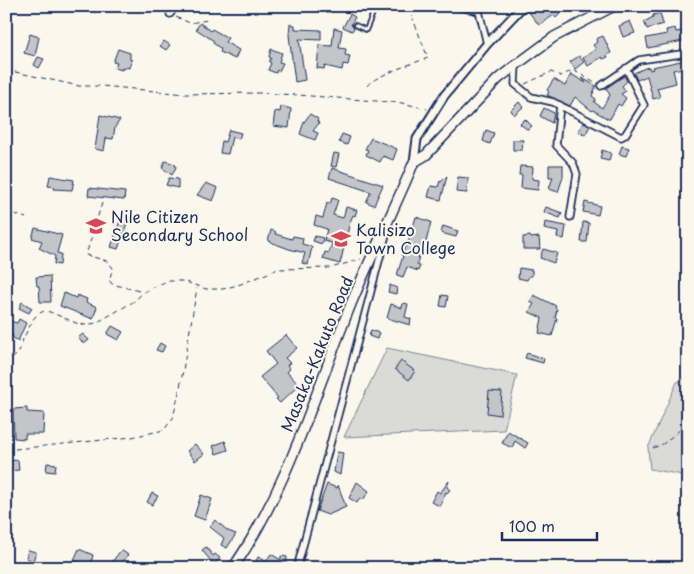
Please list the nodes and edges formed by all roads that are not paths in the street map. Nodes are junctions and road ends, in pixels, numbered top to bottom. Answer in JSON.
{"nodes":[{"id":1,"x":176,"y":6,"type":"edge"},
{"id":2,"x":376,"y":6,"type":"edge"},
{"id":3,"x":456,"y":6,"type":"edge"},
{"id":4,"x":523,"y":6,"type":"edge"},
{"id":5,"x":614,"y":6,"type":"edge"},
{"id":6,"x":478,"y":9,"type":"edge"},
{"id":7,"x":170,"y":14,"type":"dead end"},
{"id":8,"x":355,"y":25,"type":"dead end"},
{"id":9,"x":487,"y":44,"type":"junction"},
{"id":10,"x":688,"y":53,"type":"edge"},
{"id":11,"x":516,"y":65,"type":"junction"},
{"id":12,"x":626,"y":68,"type":"junction"},
{"id":13,"x":601,"y":86,"type":"road end"},
{"id":14,"x":560,"y":106,"type":"junction"},
{"id":15,"x":414,"y":162,"type":"junction"},
{"id":16,"x":391,"y":215,"type":"junction"},
{"id":17,"x":570,"y":218,"type":"dead end"},
{"id":18,"x":233,"y":568,"type":"edge"},
{"id":19,"x":297,"y":568,"type":"edge"}],
"edges":[{"from":1,"to":7,"type":"street"},
{"from":2,"to":8,"type":"lane"},
{"from":3,"to":6,"type":"street"},
{"from":4,"to":9,"type":"street"},
{"from":5,"to":11,"type":"highway"},
{"from":6,"to":9,"type":"street"},
{"from":9,"to":15,"type":"street"},
{"from":10,"to":12,"type":"street"},
{"from":11,"to":14,"type":"street"},
{"from":11,"to":15,"type":"highway"},
{"from":12,"to":13,"type":"street"},
{"from":12,"to":14,"type":"street"},
{"from":14,"to":17,"type":"street"},
{"from":15,"to":16,"type":"highway","name":"Masaka-Kakuto Road"},
{"from":16,"to":18,"type":"highway","name":"Masaka-Kakuto Road"},
{"from":16,"to":19,"type":"street"}]}
